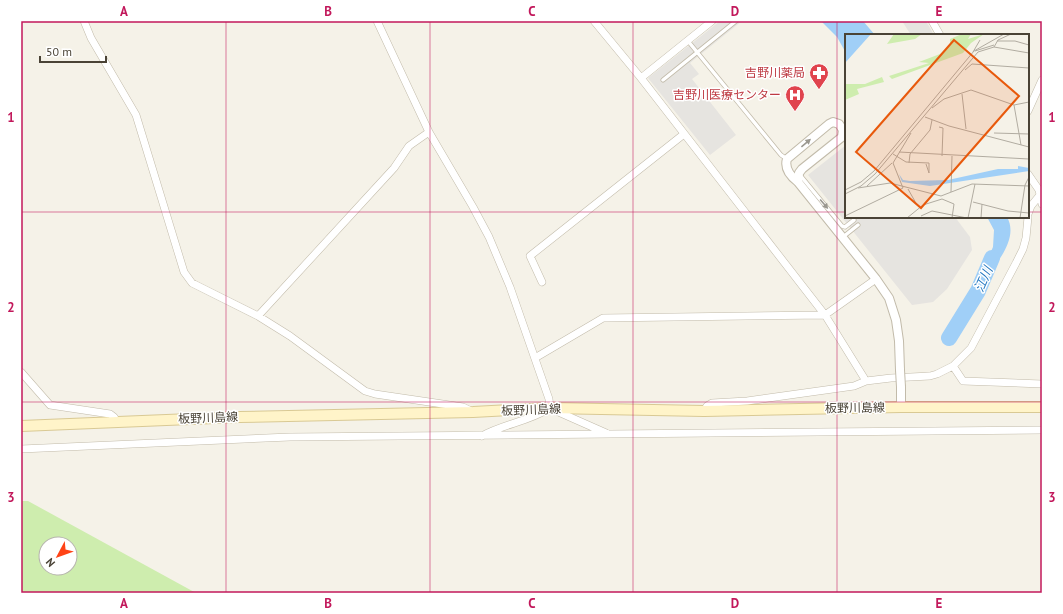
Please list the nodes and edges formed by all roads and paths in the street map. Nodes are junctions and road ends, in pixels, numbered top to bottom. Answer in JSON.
{"nodes":[{"id":1,"x":84,"y":21,"type":"edge"},
{"id":2,"x":377,"y":21,"type":"edge"},
{"id":3,"x":594,"y":21,"type":"edge"},
{"id":4,"x":712,"y":21,"type":"edge"},
{"id":5,"x":736,"y":21,"type":"edge"},
{"id":6,"x":932,"y":21,"type":"edge"},
{"id":7,"x":939,"y":34,"type":"edge"},
{"id":8,"x":687,"y":40,"type":"junction"},
{"id":9,"x":697,"y":53,"type":"junction"},
{"id":10,"x":640,"y":78,"type":"junction"},
{"id":11,"x":663,"y":80,"type":"dead end"},
{"id":12,"x":1042,"y":80,"type":"edge"},
{"id":13,"x":1029,"y":109,"type":"edge"},
{"id":14,"x":429,"y":132,"type":"junction"},
{"id":15,"x":684,"y":134,"type":"junction"},
{"id":16,"x":787,"y":159,"type":"junction"},
{"id":17,"x":1029,"y":175,"type":"edge"},
{"id":18,"x":799,"y":178,"type":"junction"},
{"id":19,"x":1041,"y":195,"type":"edge"},
{"id":20,"x":1042,"y":204,"type":"edge"},
{"id":21,"x":1029,"y":210,"type":"edge"},
{"id":22,"x":1028,"y":218,"type":"edge"},
{"id":23,"x":854,"y":220,"type":"dead end"},
{"id":24,"x":858,"y":225,"type":"dead end"},
{"id":25,"x":842,"y":237,"type":"junction"},
{"id":26,"x":876,"y":279,"type":"junction"},
{"id":27,"x":542,"y":282,"type":"dead end"},
{"id":28,"x":825,"y":315,"type":"junction"},
{"id":29,"x":258,"y":316,"type":"junction"},
{"id":30,"x":535,"y":358,"type":"junction"},
{"id":31,"x":953,"y":366,"type":"junction"},
{"id":32,"x":21,"y":372,"type":"edge"},
{"id":33,"x":866,"y":381,"type":"junction"},
{"id":34,"x":1042,"y":384,"type":"edge"},
{"id":35,"x":901,"y":407,"type":"junction"},
{"id":36,"x":1042,"y":407,"type":"edge"},
{"id":37,"x":550,"y":408,"type":"junction"},
{"id":38,"x":704,"y":411,"type":"junction"},
{"id":39,"x":473,"y":412,"type":"junction"},
{"id":40,"x":117,"y":422,"type":"junction"},
{"id":41,"x":21,"y":426,"type":"edge"},
{"id":42,"x":1042,"y":430,"type":"edge"},
{"id":43,"x":609,"y":434,"type":"junction"},
{"id":44,"x":482,"y":436,"type":"junction"},
{"id":45,"x":21,"y":450,"type":"edge"}],
"edges":[{"from":1,"to":29,"type":"street"},
{"from":2,"to":14,"type":"street"},
{"from":3,"to":10,"type":"street"},
{"from":4,"to":8,"type":"street"},
{"from":5,"to":9,"type":"lane"},
{"from":6,"to":7,"type":"street"},
{"from":8,"to":9,"type":"lane"},
{"from":8,"to":10,"type":"street"},
{"from":9,"to":11,"type":"lane"},
{"from":9,"to":16,"type":"lane"},
{"from":10,"to":15,"type":"street"},
{"from":12,"to":13,"type":"street"},
{"from":14,"to":29,"type":"street"},
{"from":14,"to":30,"type":"street"},
{"from":15,"to":27,"type":"street"},
{"from":15,"to":28,"type":"street"},
{"from":16,"to":18,"type":"street"},
{"from":16,"to":18,"type":"street","one_way":true},
{"from":17,"to":19,"type":"street"},
{"from":18,"to":23,"type":"lane","one_way":true},
{"from":18,"to":25,"type":"street"},
{"from":19,"to":20,"type":"street"},
{"from":19,"to":21,"type":"street"},
{"from":22,"to":31,"type":"street"},
{"from":24,"to":25,"type":"lane"},
{"from":25,"to":26,"type":"street"},
{"from":26,"to":28,"type":"street"},
{"from":26,"to":35,"type":"street","bridge":true},
{"from":28,"to":30,"type":"street"},
{"from":28,"to":33,"type":"street"},
{"from":29,"to":39,"type":"street"},
{"from":30,"to":37,"type":"street"},
{"from":31,"to":33,"type":"street"},
{"from":31,"to":34,"type":"street"},
{"from":32,"to":40,"type":"street"},
{"from":33,"to":38,"type":"street"},
{"from":35,"to":36,"type":"main road","name":"板野川島線"},
{"from":35,"to":38,"type":"main road","name":"板野川島線"},
{"from":37,"to":38,"type":"main road","name":"板野川島線"},
{"from":37,"to":39,"type":"main road","name":"板野川島線"},
{"from":37,"to":43,"type":"street"},
{"from":37,"to":44,"type":"street"},
{"from":39,"to":40,"type":"main road","name":"板野川島線"},
{"from":40,"to":41,"type":"main road","name":"板野川島線"},
{"from":42,"to":43,"type":"street"},
{"from":43,"to":44,"type":"street"},
{"from":44,"to":45,"type":"street"}]}
